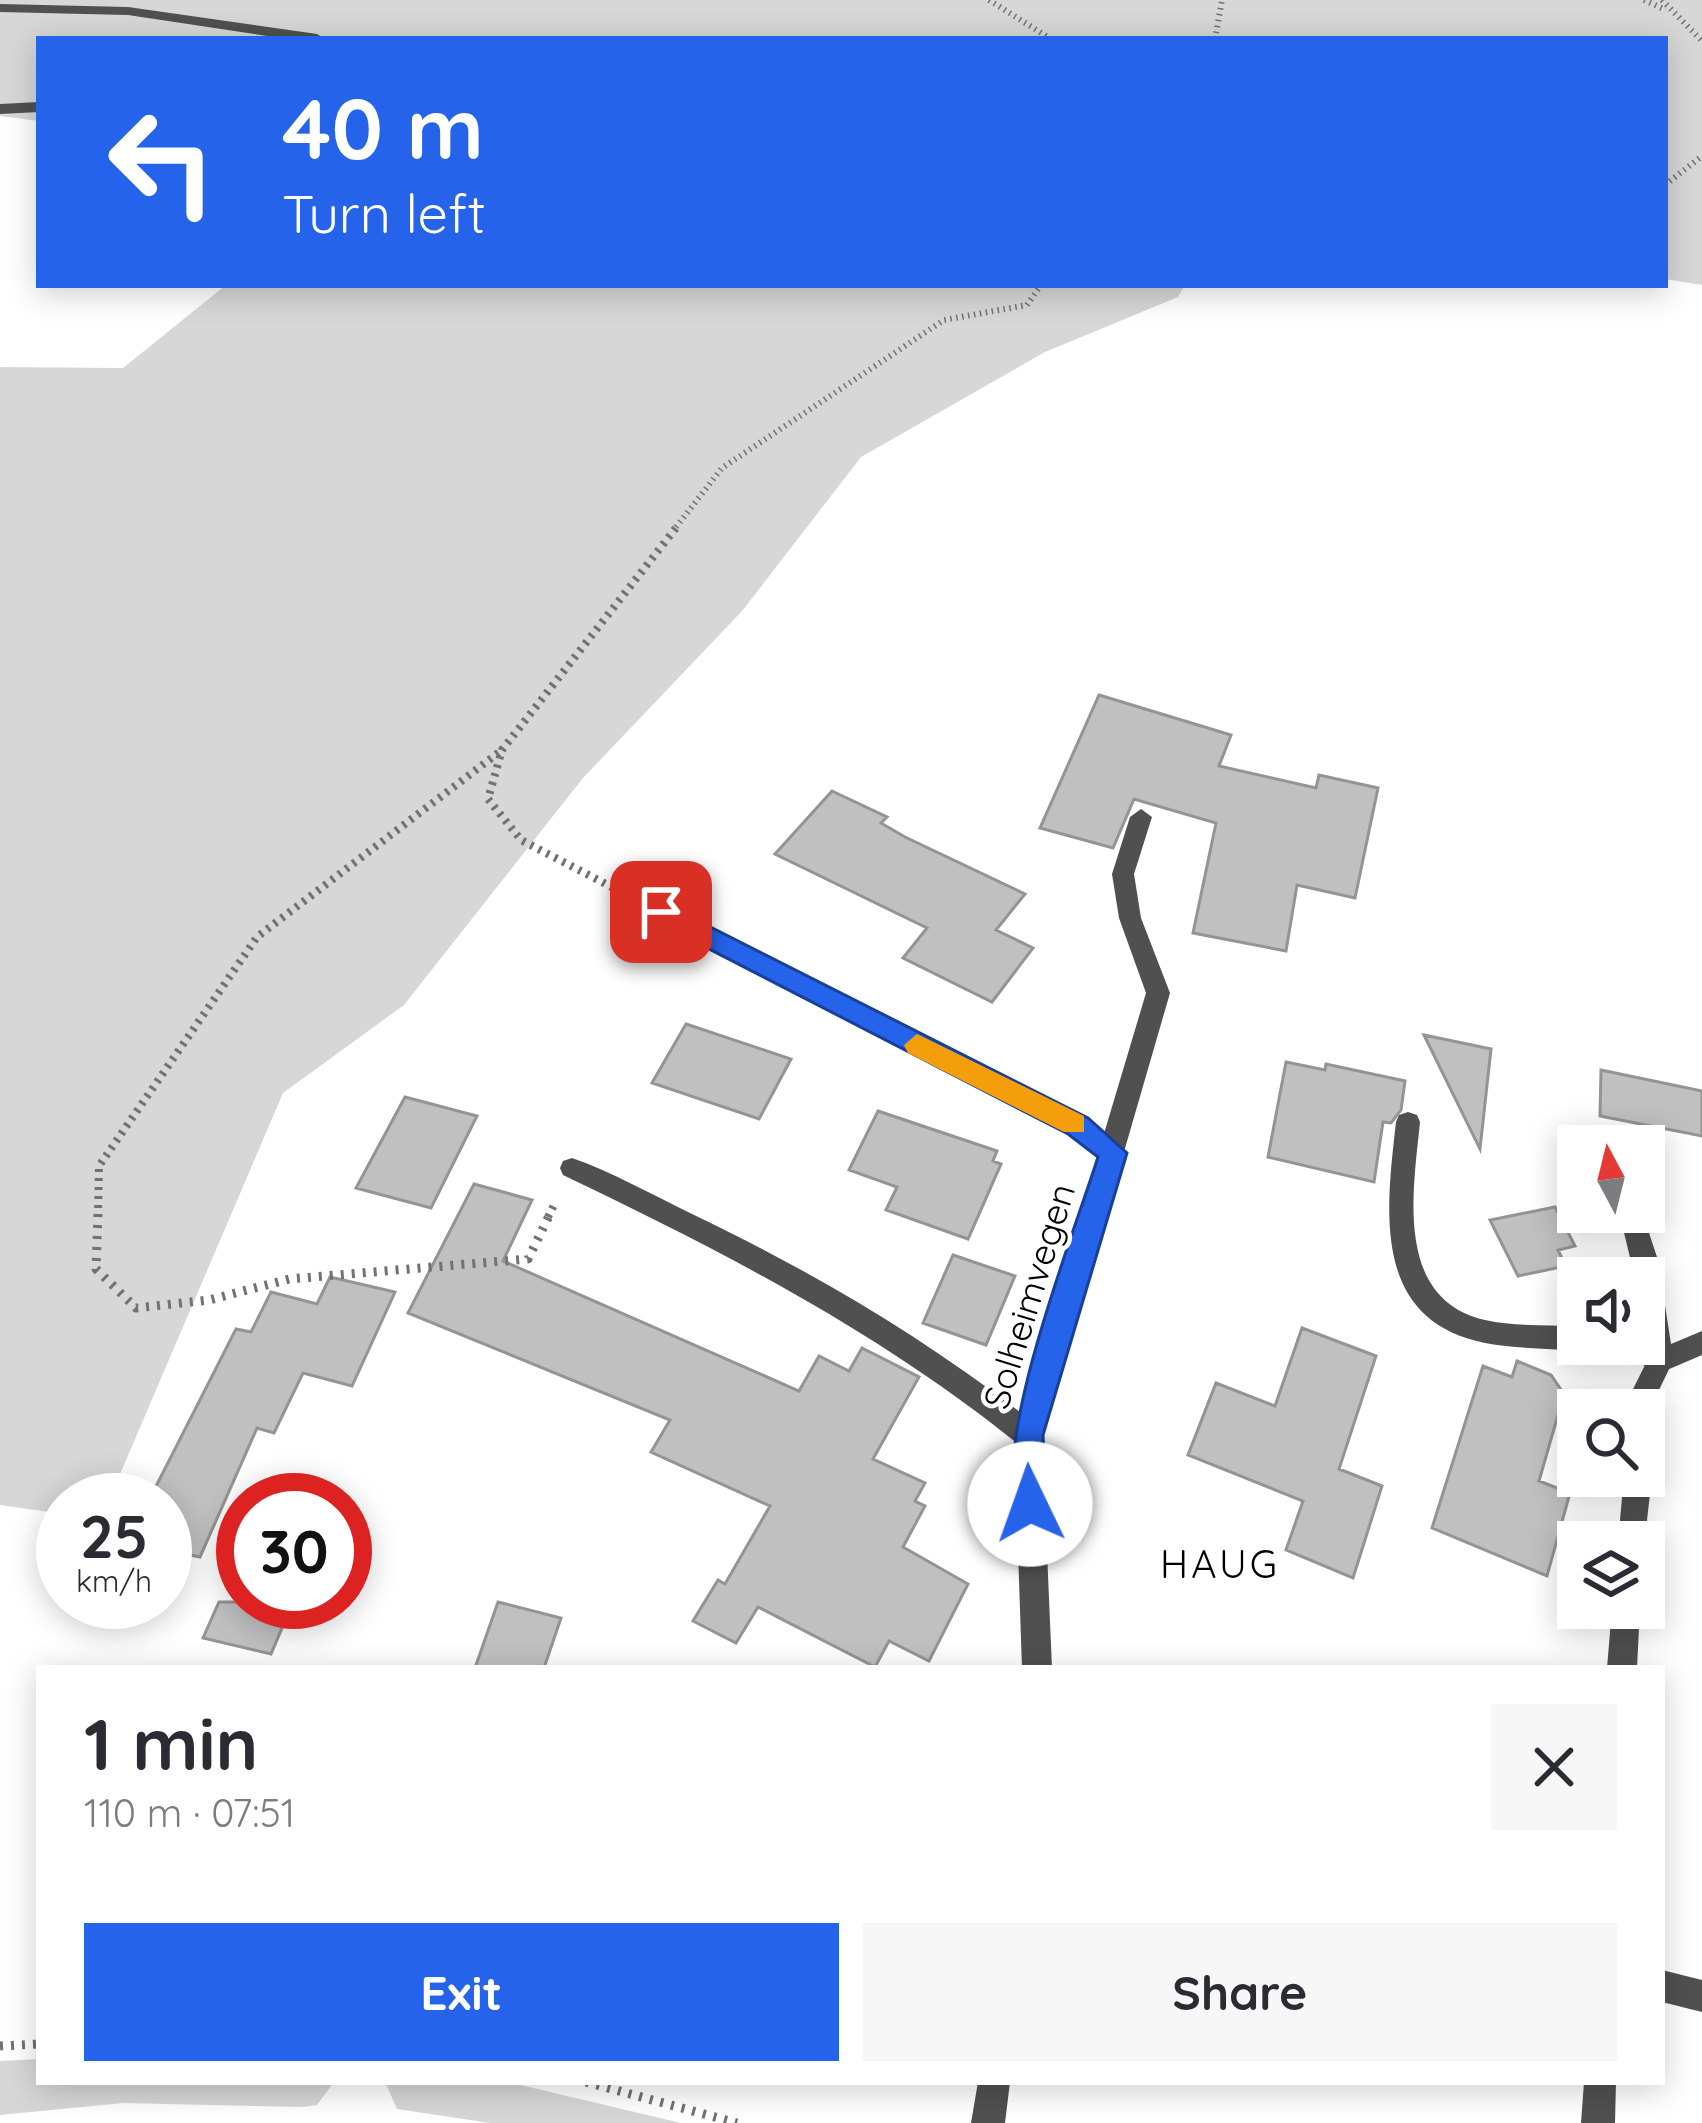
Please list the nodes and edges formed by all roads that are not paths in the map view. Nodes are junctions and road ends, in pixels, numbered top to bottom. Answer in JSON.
{"nodes":[{"id":1,"x":1,"y":3,"type":"edge"},
{"id":2,"x":297,"y":36,"type":"edge"},
{"id":3,"x":36,"y":107,"type":"edge"},
{"id":4,"x":0,"y":109,"type":"edge"},
{"id":5,"x":1141,"y":817,"type":"dead end"},
{"id":6,"x":661,"y":912,"type":"road end"},
{"id":7,"x":1408,"y":1122,"type":"dead end"},
{"id":8,"x":1113,"y":1153,"type":"junction"},
{"id":9,"x":572,"y":1168,"type":"road end"},
{"id":10,"x":1557,"y":1337,"type":"edge"},
{"id":11,"x":1700,"y":1340,"type":"edge"},
{"id":12,"x":1665,"y":1358,"type":"edge"},
{"id":13,"x":1028,"y":1435,"type":"junction"},
{"id":14,"x":1625,"y":1629,"type":"edge"},
{"id":15,"x":1037,"y":1665,"type":"edge"},
{"id":16,"x":1622,"y":1665,"type":"edge"},
{"id":17,"x":1665,"y":1987,"type":"edge"},
{"id":18,"x":1702,"y":1996,"type":"edge"},
{"id":19,"x":994,"y":2085,"type":"edge"},
{"id":20,"x":1600,"y":2085,"type":"edge"},
{"id":21,"x":988,"y":2123,"type":"edge"},
{"id":22,"x":1598,"y":2123,"type":"edge"}],
"edges":[{"from":1,"to":2,"type":"street"},
{"from":3,"to":4,"type":"street"},
{"from":5,"to":8,"type":"street","name":"Solheimvegen"},
{"from":6,"to":8,"type":"street"},
{"from":7,"to":10,"type":"street"},
{"from":8,"to":13,"type":"street","name":"Solheimvegen"},
{"from":9,"to":13,"type":"street"},
{"from":11,"to":12,"type":"street"},
{"from":13,"to":15,"type":"street","name":"Solheimvegen"},
{"from":14,"to":16,"type":"street"},
{"from":17,"to":18,"type":"street"},
{"from":19,"to":21,"type":"street"},
{"from":20,"to":22,"type":"street"}]}
